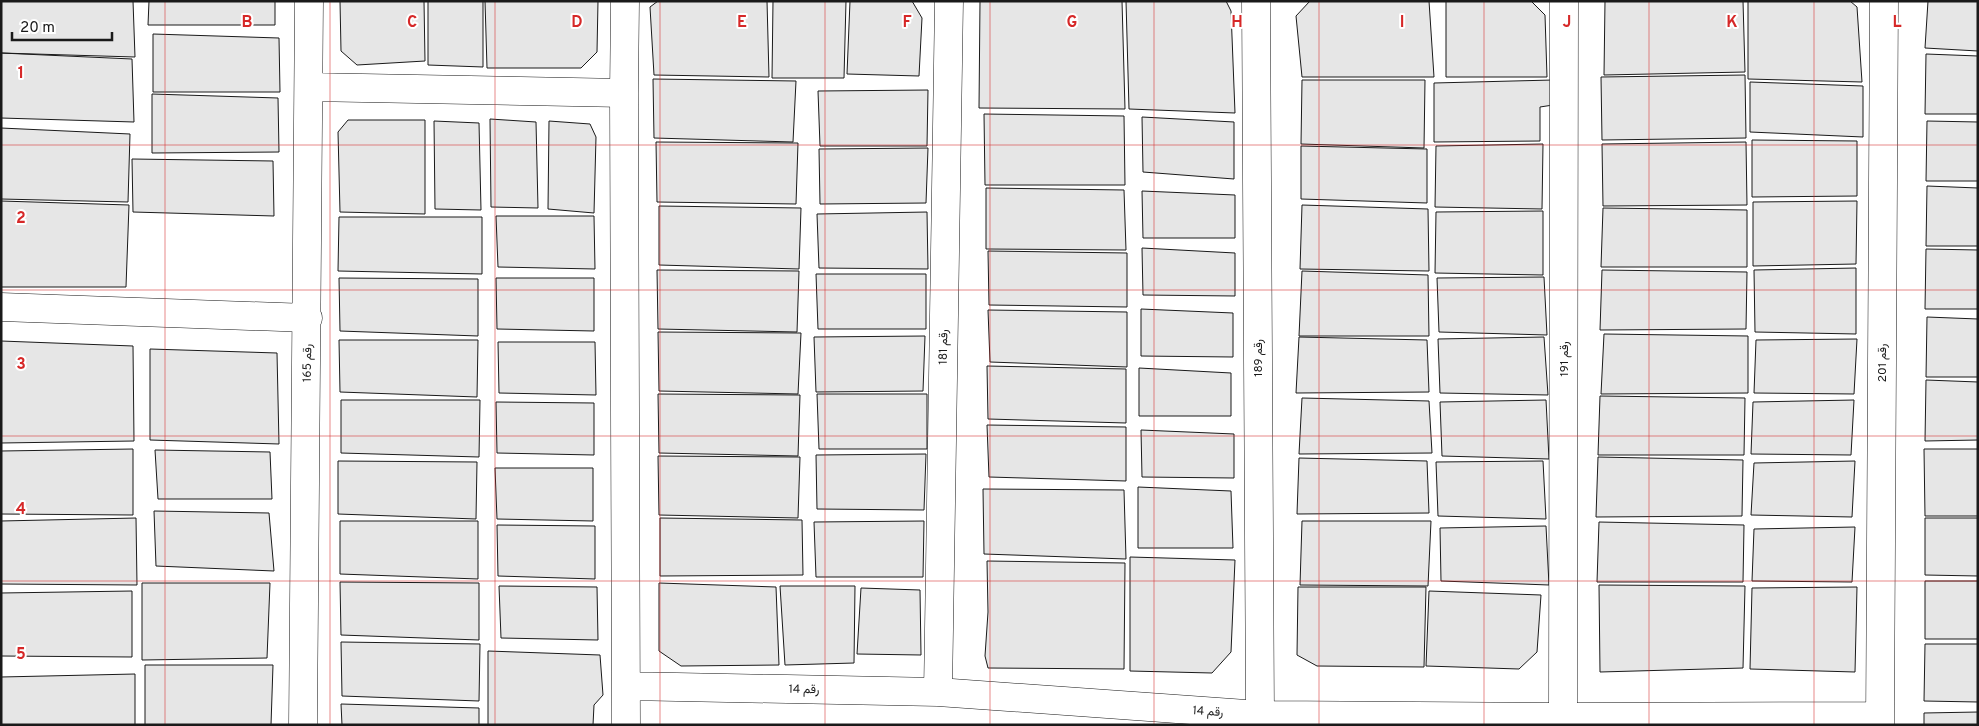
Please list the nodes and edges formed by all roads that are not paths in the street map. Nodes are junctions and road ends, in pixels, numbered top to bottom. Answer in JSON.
{"nodes":[{"id":1,"x":309,"y":1,"type":"edge"},
{"id":2,"x":625,"y":1,"type":"edge"},
{"id":3,"x":949,"y":1,"type":"edge"},
{"id":4,"x":1256,"y":1,"type":"edge"},
{"id":5,"x":1564,"y":1,"type":"edge"},
{"id":6,"x":1884,"y":1,"type":"edge"},
{"id":7,"x":309,"y":87,"type":"junction"},
{"id":8,"x":624,"y":93,"type":"junction"},
{"id":9,"x":1,"y":307,"type":"edge"},
{"id":10,"x":308,"y":318,"type":"junction"},
{"id":11,"x":626,"y":686,"type":"junction"},
{"id":12,"x":938,"y":692,"type":"junction"},
{"id":13,"x":1260,"y":715,"type":"junction"},
{"id":14,"x":1563,"y":717,"type":"junction"},
{"id":15,"x":1880,"y":720,"type":"edge"},
{"id":16,"x":303,"y":725,"type":"edge"},
{"id":17,"x":626,"y":725,"type":"edge"}],
"edges":[{"from":1,"to":7,"type":"street","name":"رقم 165"},
{"from":2,"to":8,"type":"street"},
{"from":3,"to":12,"type":"street","name":"رقم 181"},
{"from":4,"to":13,"type":"street","name":"رقم 189"},
{"from":5,"to":14,"type":"street","name":"رقم 191"},
{"from":6,"to":15,"type":"street","name":"رقم 201"},
{"from":7,"to":8,"type":"street"},
{"from":7,"to":10,"type":"street","name":"رقم 165"},
{"from":8,"to":11,"type":"street"},
{"from":9,"to":10,"type":"street"},
{"from":10,"to":16,"type":"street","name":"رقم 165"},
{"from":11,"to":12,"type":"street","name":"رقم 14"},
{"from":11,"to":17,"type":"street"},
{"from":12,"to":13,"type":"street","name":"رقم 14"},
{"from":13,"to":14,"type":"street","name":"رقم 14"},
{"from":14,"to":15,"type":"street","name":"رقم 14"}]}
